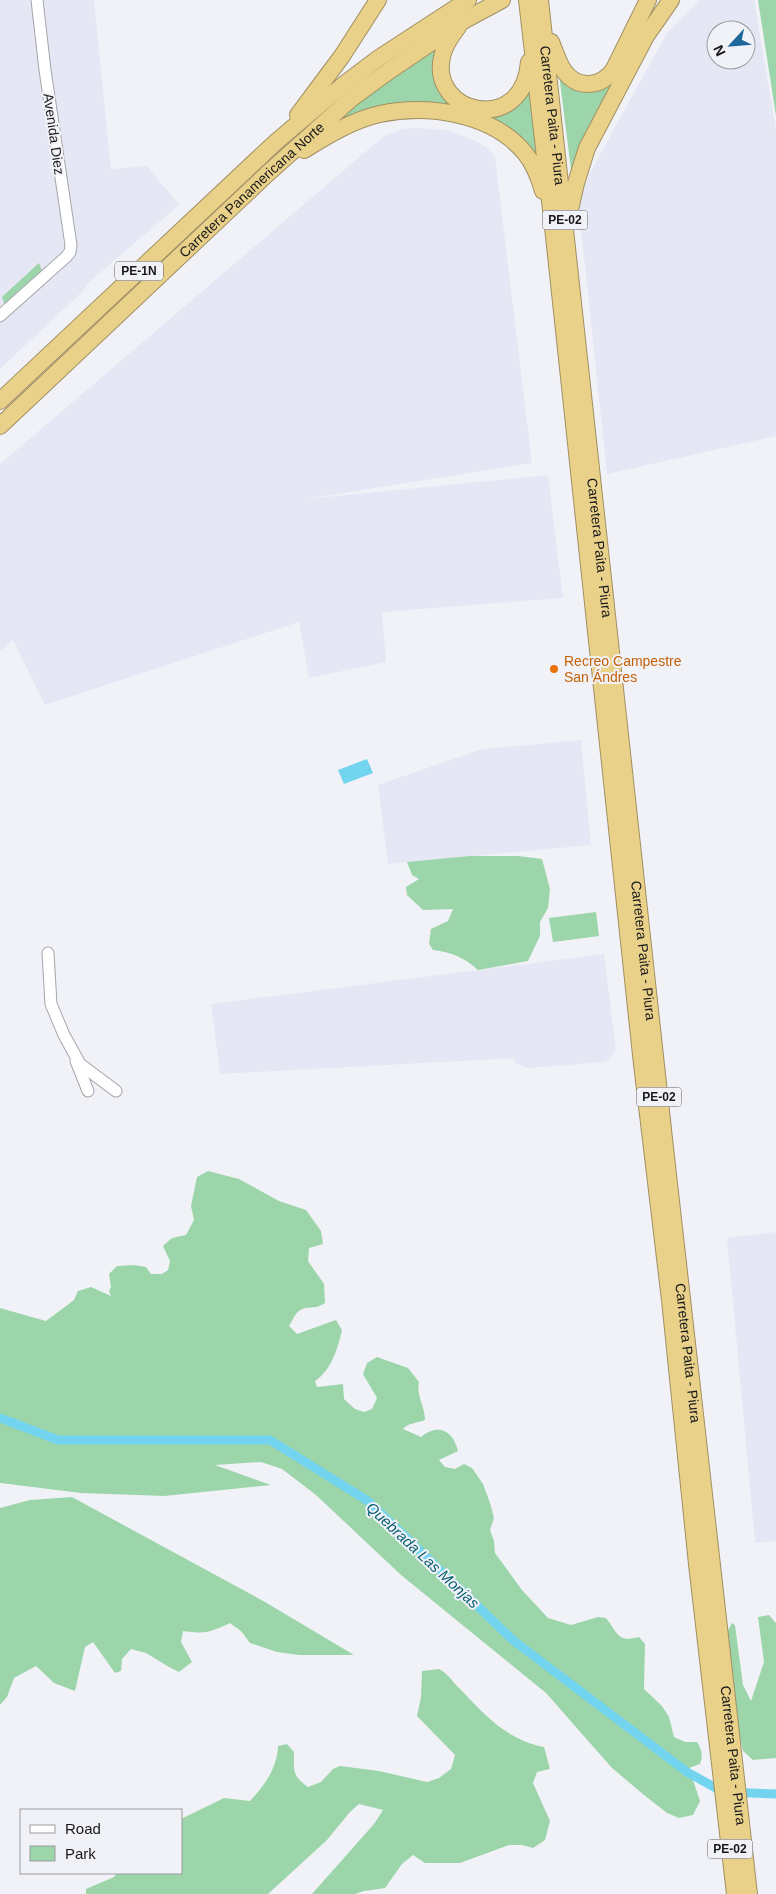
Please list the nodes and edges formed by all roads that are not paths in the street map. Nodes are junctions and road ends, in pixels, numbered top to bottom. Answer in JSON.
{"nodes":[{"id":1,"x":37,"y":0,"type":"edge"},
{"id":2,"x":378,"y":0,"type":"edge"},
{"id":3,"x":468,"y":0,"type":"edge"},
{"id":4,"x":502,"y":0,"type":"edge"},
{"id":5,"x":648,"y":0,"type":"edge"},
{"id":6,"x":671,"y":0,"type":"edge"},
{"id":7,"x":536,"y":3,"type":"edge"},
{"id":8,"x":462,"y":21,"type":"junction"},
{"id":9,"x":537,"y":30,"type":"junction"},
{"id":10,"x":277,"y":141,"type":"junction"},
{"id":11,"x":267,"y":174,"type":"junction"},
{"id":12,"x":560,"y":228,"type":"junction"},
{"id":13,"x":0,"y":316,"type":"edge"},
{"id":14,"x":3,"y":412,"type":"edge"},
{"id":15,"x":48,"y":953,"type":"dead end"},
{"id":16,"x":72,"y":1052,"type":"junction"},
{"id":17,"x":116,"y":1091,"type":"dead end"},
{"id":18,"x":88,"y":1092,"type":"dead end"},
{"id":19,"x":729,"y":1779,"type":"junction"},
{"id":20,"x":736,"y":1894,"type":"edge"},
{"id":21,"x":749,"y":1894,"type":"edge"}],
"edges":[{"from":1,"to":13,"type":"street","name":"Avenida Diez"},
{"from":2,"to":10,"type":"highway"},
{"from":3,"to":10,"type":"highway","name":"Carretera Panamericana Norte","number":"PE-1N"},
{"from":4,"to":8,"type":"highway","name":"Carretera Panamericana Norte","number":"PE-1N"},
{"from":5,"to":9,"type":"highway"},
{"from":6,"to":12,"type":"highway"},
{"from":7,"to":9,"type":"highway","name":"Carretera Paita - Piura","number":"PE-02"},
{"from":8,"to":9,"type":"highway"},
{"from":8,"to":11,"type":"highway","name":"Carretera Panamericana Norte","number":"PE-1N"},
{"from":9,"to":12,"type":"highway","name":"Carretera Paita - Piura","number":"PE-02"},
{"from":10,"to":14,"type":"highway","name":"Carretera Panamericana Norte","number":"PE-1N"},
{"from":11,"to":12,"type":"highway"},
{"from":11,"to":14,"type":"highway","name":"Carretera Panamericana Norte","number":"PE-1N"},
{"from":12,"to":19,"type":"highway","name":"Carretera Paita - Piura","number":"PE-02"},
{"from":15,"to":16,"type":"street"},
{"from":16,"to":17,"type":"street"},
{"from":16,"to":18,"type":"street"},
{"from":19,"to":20,"type":"highway","name":"Carretera Paita - Piura","number":"PE-02"},
{"from":19,"to":21,"type":"highway","name":"Carretera Paita - Piura","number":"PE-02"}]}
